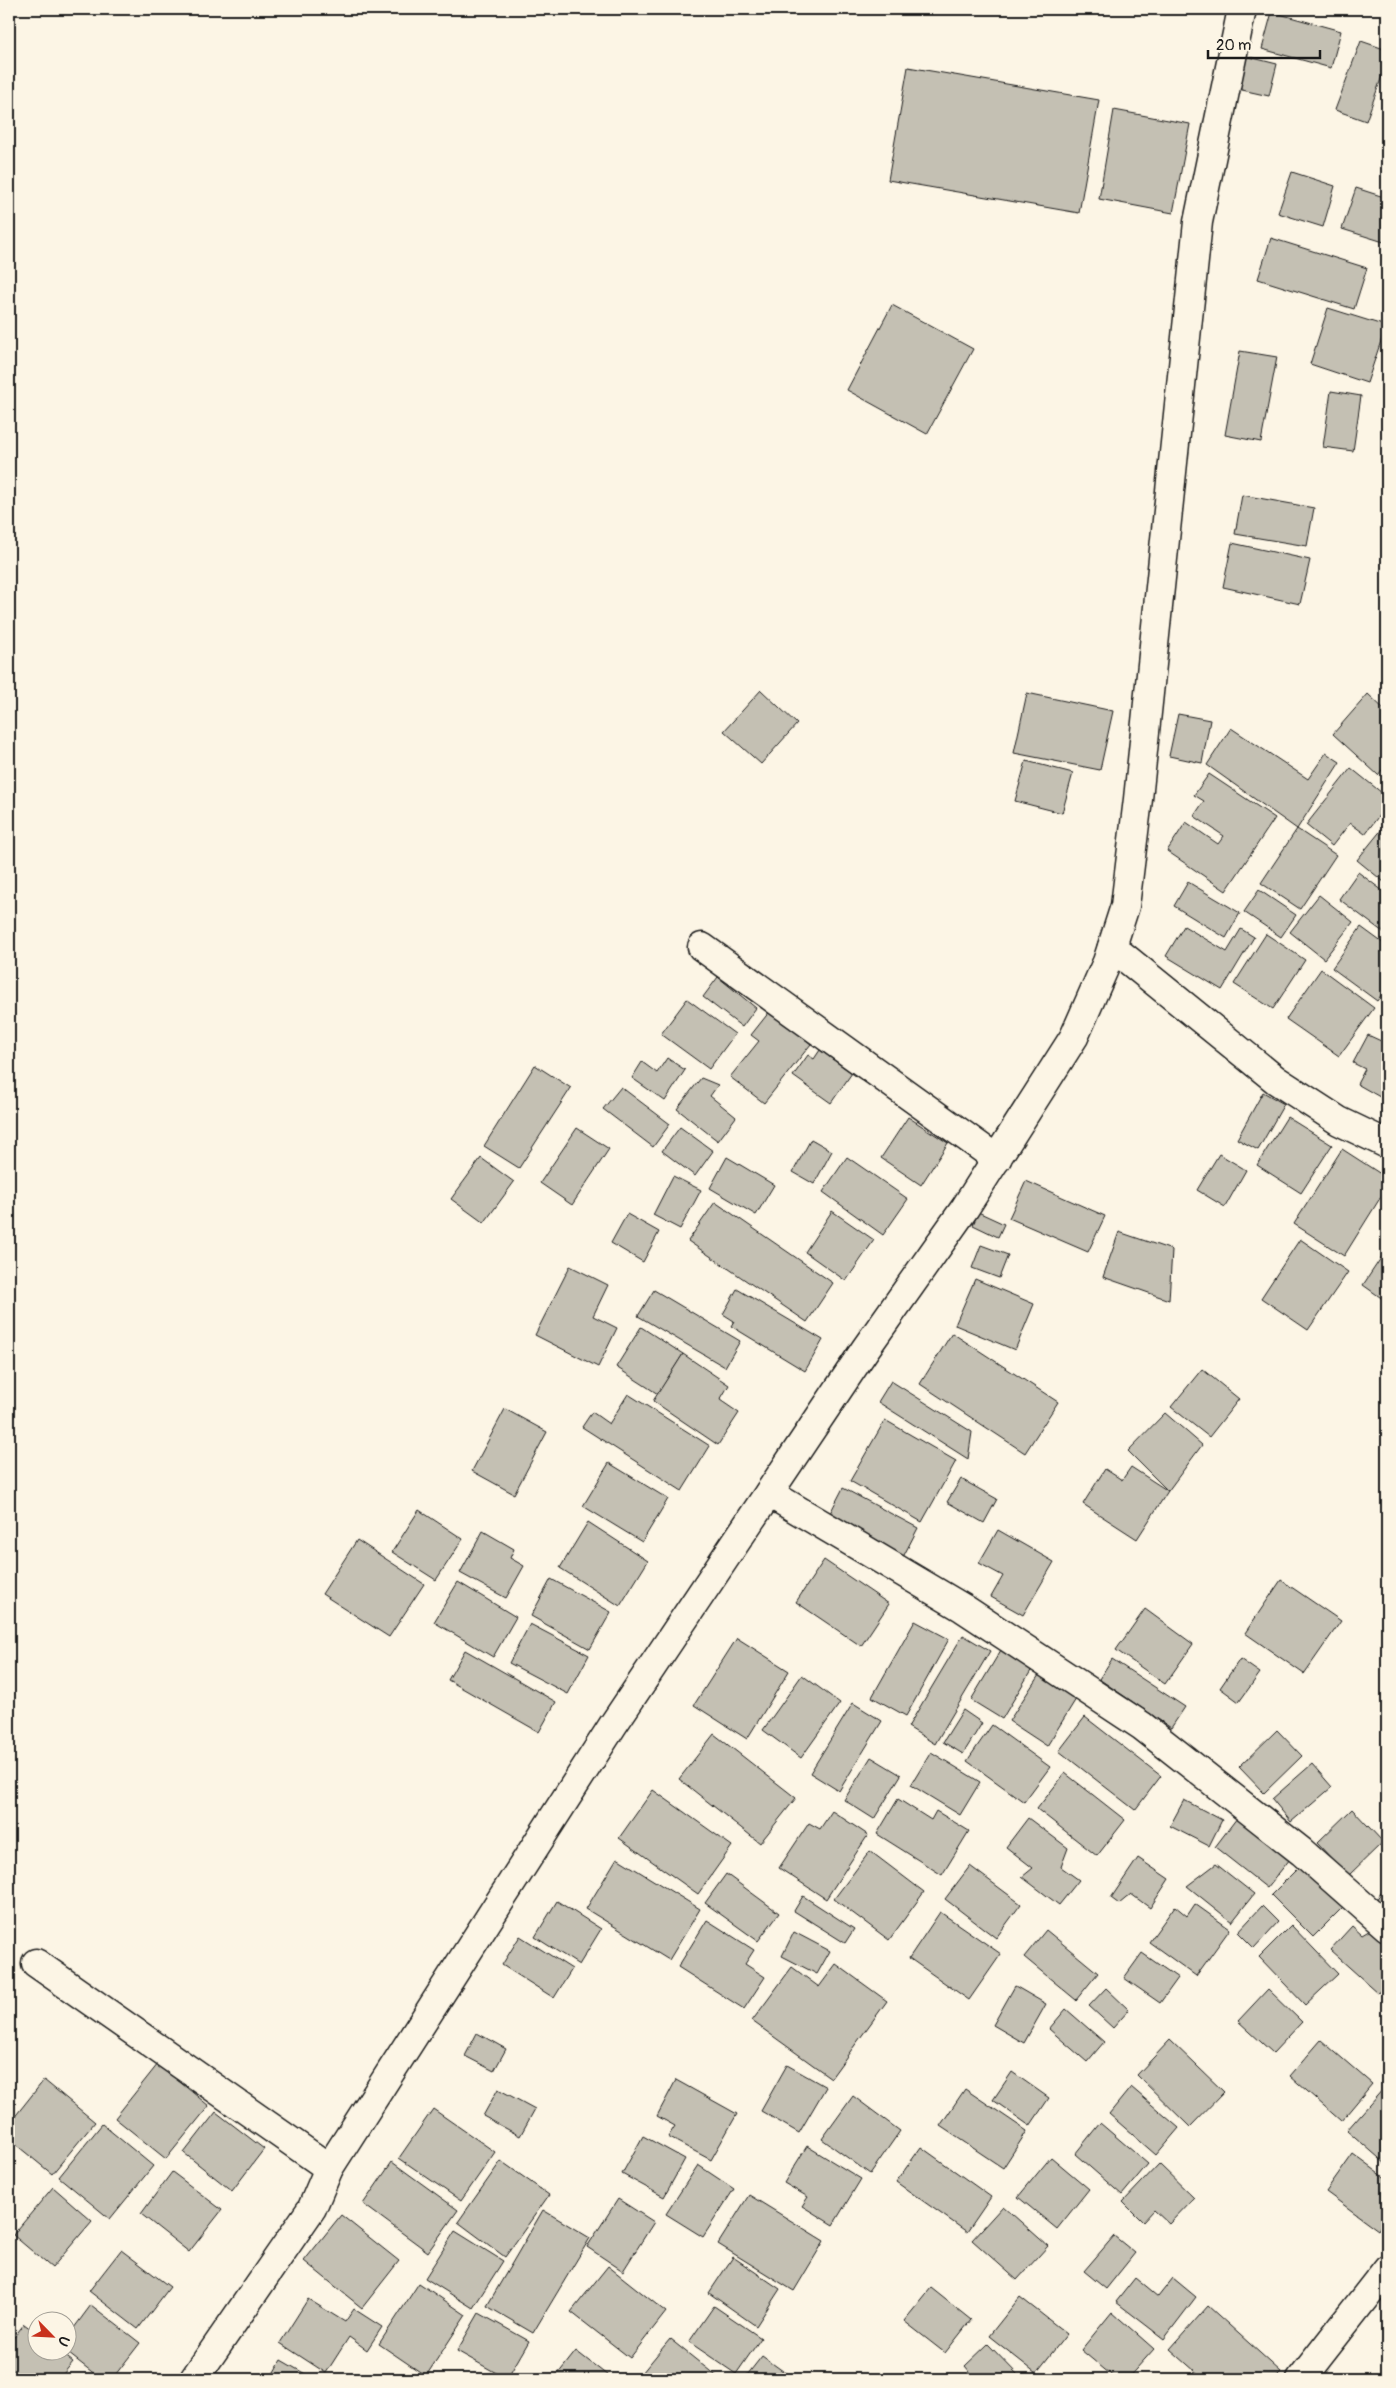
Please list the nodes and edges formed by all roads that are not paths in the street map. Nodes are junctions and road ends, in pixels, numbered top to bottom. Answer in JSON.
{"nodes":[{"id":1,"x":1242,"y":9,"type":"edge"},
{"id":2,"x":702,"y":947,"type":"dead end"},
{"id":3,"x":1112,"y":947,"type":"junction"},
{"id":4,"x":1387,"y":1144,"type":"edge"},
{"id":5,"x":997,"y":1159,"type":"junction"},
{"id":6,"x":769,"y":1493,"type":"junction"},
{"id":7,"x":1387,"y":1927,"type":"edge"},
{"id":8,"x":36,"y":1963,"type":"dead end"},
{"id":9,"x":329,"y":2168,"type":"junction"},
{"id":10,"x":1387,"y":2269,"type":"edge"},
{"id":11,"x":194,"y":2379,"type":"edge"},
{"id":12,"x":1301,"y":2379,"type":"edge"}],
"edges":[{"from":1,"to":3,"type":"street"},
{"from":2,"to":5,"type":"street"},
{"from":3,"to":4,"type":"street"},
{"from":3,"to":5,"type":"street"},
{"from":5,"to":6,"type":"street"},
{"from":6,"to":7,"type":"street"},
{"from":6,"to":9,"type":"street"},
{"from":8,"to":9,"type":"street"},
{"from":9,"to":11,"type":"street"},
{"from":10,"to":12,"type":"street"}]}
